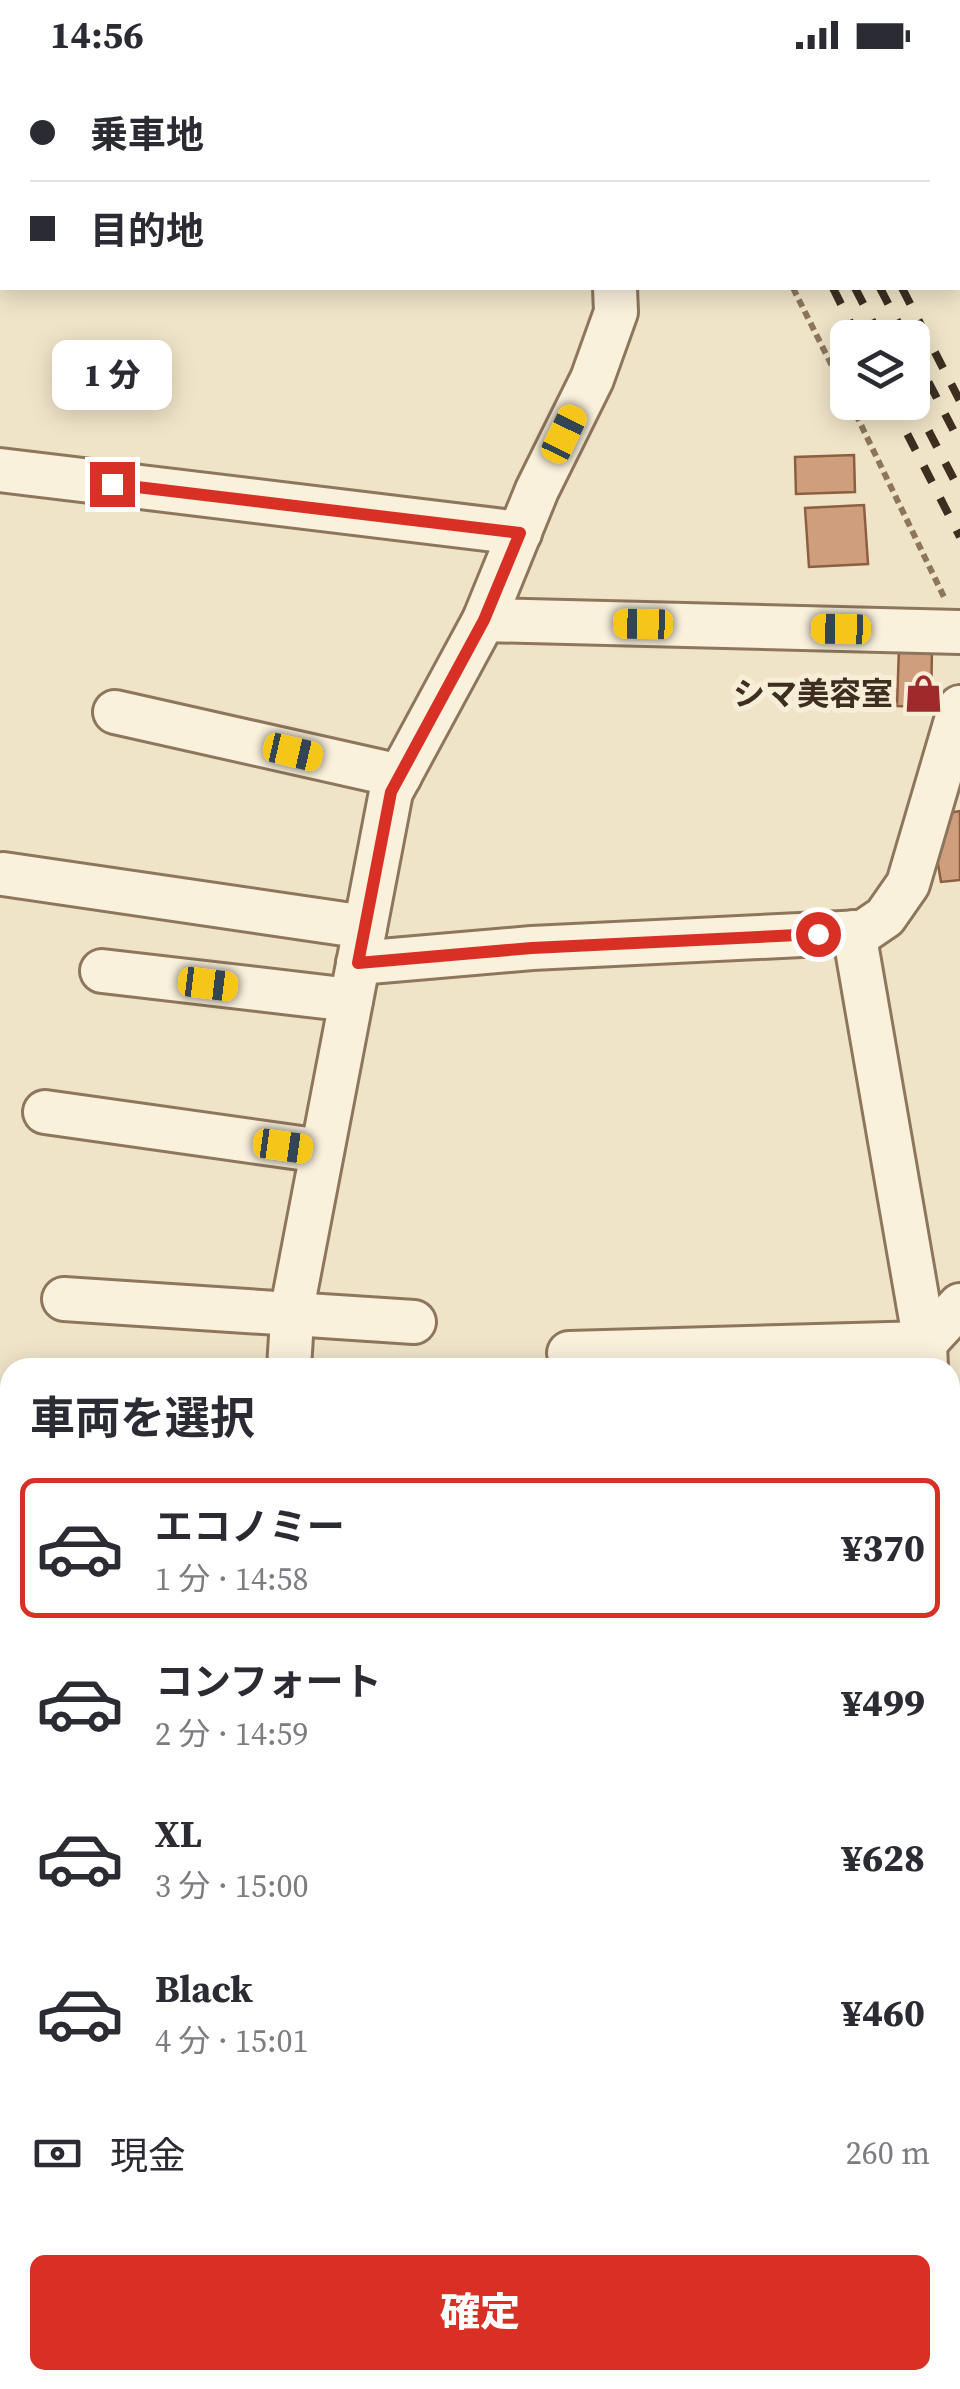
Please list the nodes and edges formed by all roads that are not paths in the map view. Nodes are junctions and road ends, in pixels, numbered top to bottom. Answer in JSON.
{"nodes":[{"id":1,"x":614,"y":290,"type":"edge"},
{"id":2,"x":0,"y":470,"type":"edge"},
{"id":3,"x":520,"y":533,"type":"junction"},
{"id":4,"x":484,"y":620,"type":"junction"},
{"id":5,"x":956,"y":622,"type":"edge"},
{"id":6,"x":960,"y":707,"type":"edge"},
{"id":7,"x":114,"y":712,"type":"dead end"},
{"id":8,"x":400,"y":776,"type":"junction"},
{"id":9,"x":3,"y":874,"type":"dead end"},
{"id":10,"x":854,"y":932,"type":"junction"},
{"id":11,"x":358,"y":963,"type":"junction"},
{"id":12,"x":102,"y":971,"type":"dead end"},
{"id":13,"x":45,"y":1112,"type":"dead end"},
{"id":14,"x":322,"y":1151,"type":"junction"},
{"id":15,"x":64,"y":1299,"type":"dead end"},
{"id":16,"x":960,"y":1306,"type":"edge"},
{"id":17,"x":292,"y":1315,"type":"junction"},
{"id":18,"x":414,"y":1322,"type":"dead end"},
{"id":19,"x":569,"y":1352,"type":"dead end"},
{"id":20,"x":925,"y":1356,"type":"edge"},
{"id":21,"x":290,"y":1358,"type":"edge"}],
"edges":[{"from":1,"to":3,"type":"street"},
{"from":2,"to":3,"type":"street"},
{"from":3,"to":4,"type":"street"},
{"from":4,"to":5,"type":"street"},
{"from":4,"to":8,"type":"street"},
{"from":6,"to":10,"type":"street"},
{"from":7,"to":8,"type":"street"},
{"from":8,"to":11,"type":"street"},
{"from":9,"to":11,"type":"street"},
{"from":10,"to":11,"type":"street"},
{"from":10,"to":20,"type":"street"},
{"from":11,"to":12,"type":"street"},
{"from":11,"to":14,"type":"street"},
{"from":13,"to":14,"type":"street"},
{"from":14,"to":17,"type":"street"},
{"from":15,"to":17,"type":"street"},
{"from":16,"to":20,"type":"street"},
{"from":17,"to":18,"type":"street"},
{"from":17,"to":21,"type":"street"},
{"from":19,"to":20,"type":"street"}]}
